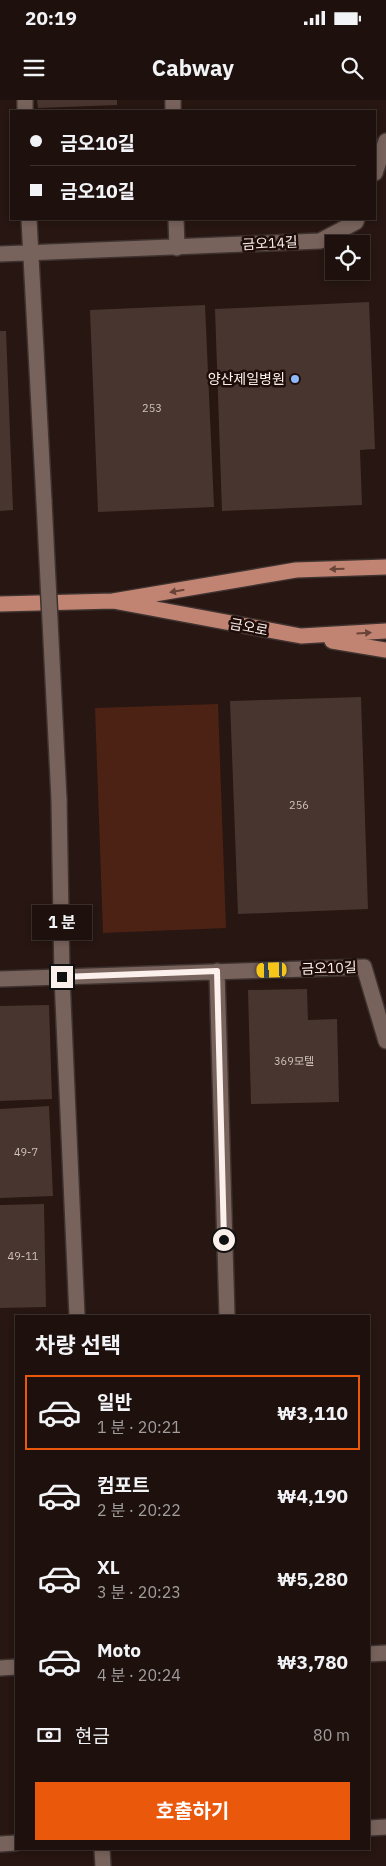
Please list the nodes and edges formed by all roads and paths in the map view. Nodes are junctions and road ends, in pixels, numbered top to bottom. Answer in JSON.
{"nodes":[{"id":1,"x":386,"y":141,"type":"edge"},
{"id":2,"x":376,"y":170,"type":"edge"},
{"id":3,"x":29,"y":220,"type":"edge"},
{"id":4,"x":176,"y":220,"type":"edge"},
{"id":5,"x":357,"y":220,"type":"edge"},
{"id":6,"x":177,"y":248,"type":"junction"},
{"id":7,"x":30,"y":253,"type":"junction"},
{"id":8,"x":0,"y":254,"type":"edge"},
{"id":9,"x":386,"y":566,"type":"edge"},
{"id":10,"x":113,"y":602,"type":"junction"},
{"id":11,"x":0,"y":604,"type":"edge"},
{"id":12,"x":386,"y":631,"type":"edge"},
{"id":13,"x":301,"y":636,"type":"junction"},
{"id":14,"x":386,"y":650,"type":"edge"},
{"id":15,"x":217,"y":971,"type":"junction"},
{"id":16,"x":62,"y":977,"type":"junction"},
{"id":17,"x":0,"y":979,"type":"edge"},
{"id":18,"x":386,"y":1041,"type":"edge"},
{"id":19,"x":77,"y":1315,"type":"edge"},
{"id":20,"x":227,"y":1315,"type":"edge"},
{"id":21,"x":386,"y":1653,"type":"edge"},
{"id":22,"x":370,"y":1654,"type":"edge"},
{"id":23,"x":15,"y":1667,"type":"edge"},
{"id":24,"x":0,"y":1668,"type":"edge"},
{"id":25,"x":386,"y":1827,"type":"edge"},
{"id":26,"x":370,"y":1828,"type":"edge"},
{"id":27,"x":15,"y":1843,"type":"edge"},
{"id":28,"x":0,"y":1844,"type":"edge"},
{"id":29,"x":102,"y":1850,"type":"edge"},
{"id":30,"x":103,"y":1866,"type":"edge"}],
"edges":[{"from":1,"to":2,"type":"street"},
{"from":3,"to":7,"type":"street"},
{"from":4,"to":6,"type":"street"},
{"from":5,"to":6,"type":"street","name":"금오14길"},
{"from":6,"to":7,"type":"street","name":"금오14길"},
{"from":7,"to":8,"type":"street","name":"금오14길"},
{"from":7,"to":16,"type":"street","bridge":true},
{"from":9,"to":10,"type":"main road","name":"금오로","one_way":true},
{"from":10,"to":11,"type":"main road","name":"금오로"},
{"from":10,"to":13,"type":"main road","name":"금오로"},
{"from":13,"to":12,"type":"main road","name":"금오로","one_way":true},
{"from":13,"to":14,"type":"main road"},
{"from":15,"to":16,"type":"street","name":"금오10길"},
{"from":15,"to":18,"type":"street","name":"금오10길"},
{"from":15,"to":20,"type":"street"},
{"from":16,"to":17,"type":"street","name":"금오10길"},
{"from":16,"to":19,"type":"street"},
{"from":21,"to":22,"type":"street"},
{"from":23,"to":24,"type":"street"},
{"from":25,"to":26,"type":"street"},
{"from":27,"to":28,"type":"street"},
{"from":29,"to":30,"type":"street"}]}
